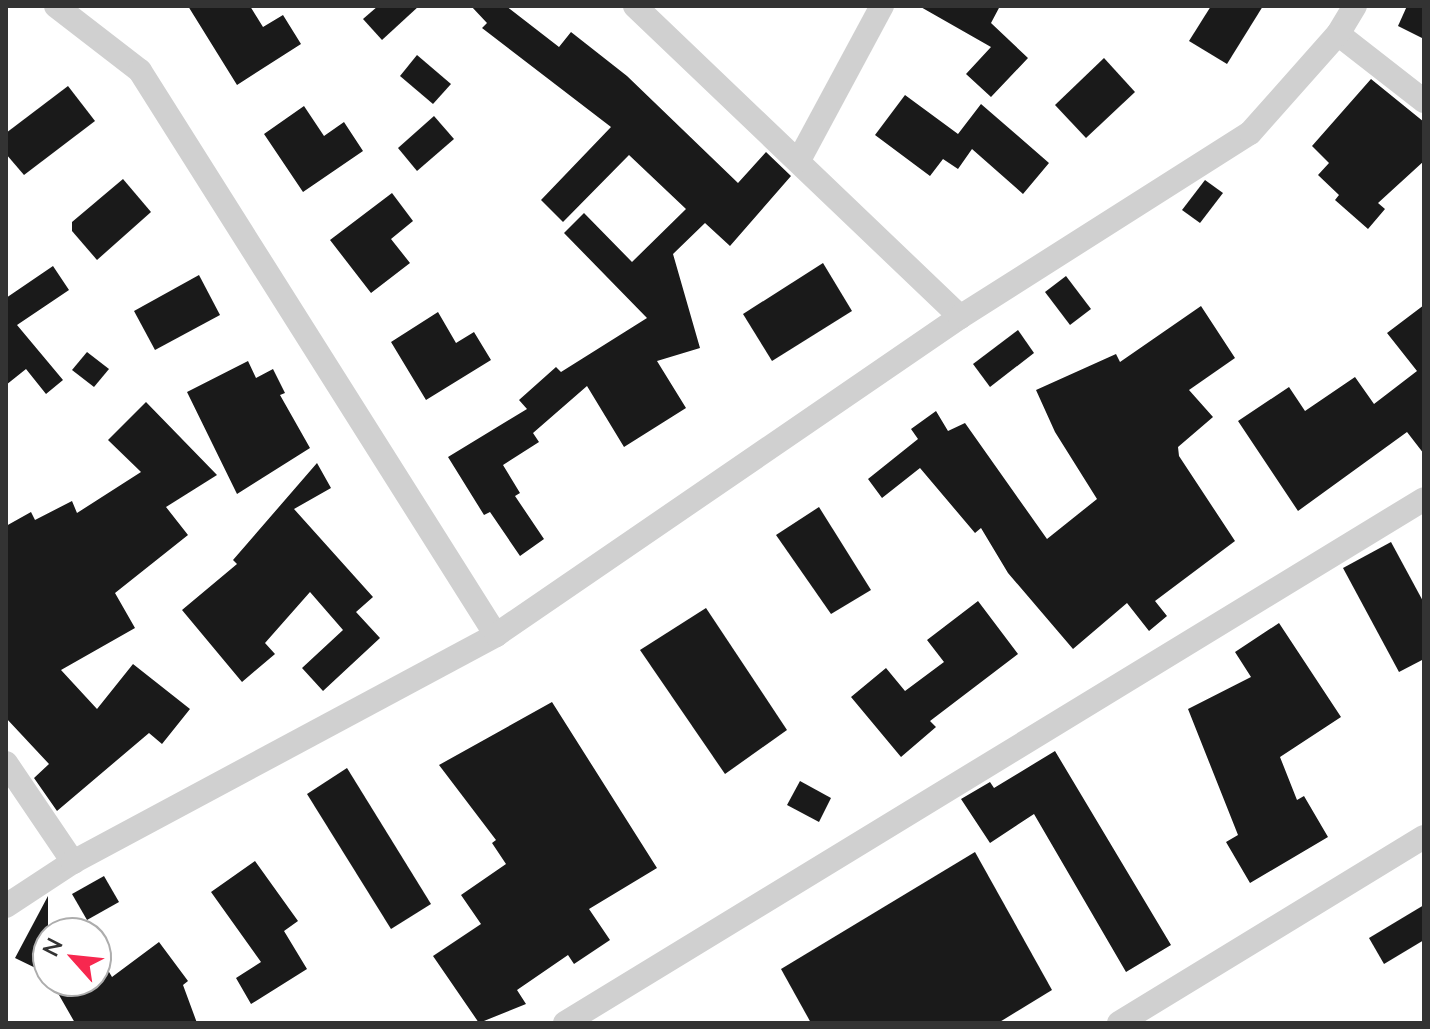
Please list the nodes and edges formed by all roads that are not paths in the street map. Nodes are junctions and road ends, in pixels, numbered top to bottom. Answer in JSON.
{"nodes":[{"id":1,"x":56,"y":6,"type":"edge"},
{"id":2,"x":635,"y":6,"type":"edge"},
{"id":3,"x":882,"y":6,"type":"edge"},
{"id":4,"x":1355,"y":6,"type":"edge"},
{"id":5,"x":1338,"y":34,"type":"junction"},
{"id":6,"x":1424,"y":101,"type":"edge"},
{"id":7,"x":799,"y":160,"type":"junction"},
{"id":8,"x":960,"y":317,"type":"junction"},
{"id":9,"x":1424,"y":499,"type":"edge"},
{"id":10,"x":496,"y":635,"type":"junction"},
{"id":11,"x":6,"y":763,"type":"edge"},
{"id":12,"x":1424,"y":837,"type":"edge"},
{"id":13,"x":73,"y":862,"type":"junction"},
{"id":14,"x":6,"y":906,"type":"edge"},
{"id":15,"x":565,"y":1023,"type":"edge"},
{"id":16,"x":1119,"y":1023,"type":"edge"}],
"edges":[{"from":1,"to":10,"type":"street"},
{"from":2,"to":7,"type":"street"},
{"from":3,"to":7,"type":"street"},
{"from":4,"to":5,"type":"street"},
{"from":5,"to":6,"type":"street"},
{"from":5,"to":8,"type":"street"},
{"from":7,"to":8,"type":"street"},
{"from":8,"to":10,"type":"street"},
{"from":9,"to":15,"type":"street"},
{"from":10,"to":13,"type":"street"},
{"from":11,"to":13,"type":"street"},
{"from":12,"to":16,"type":"street"},
{"from":13,"to":14,"type":"street"}]}
